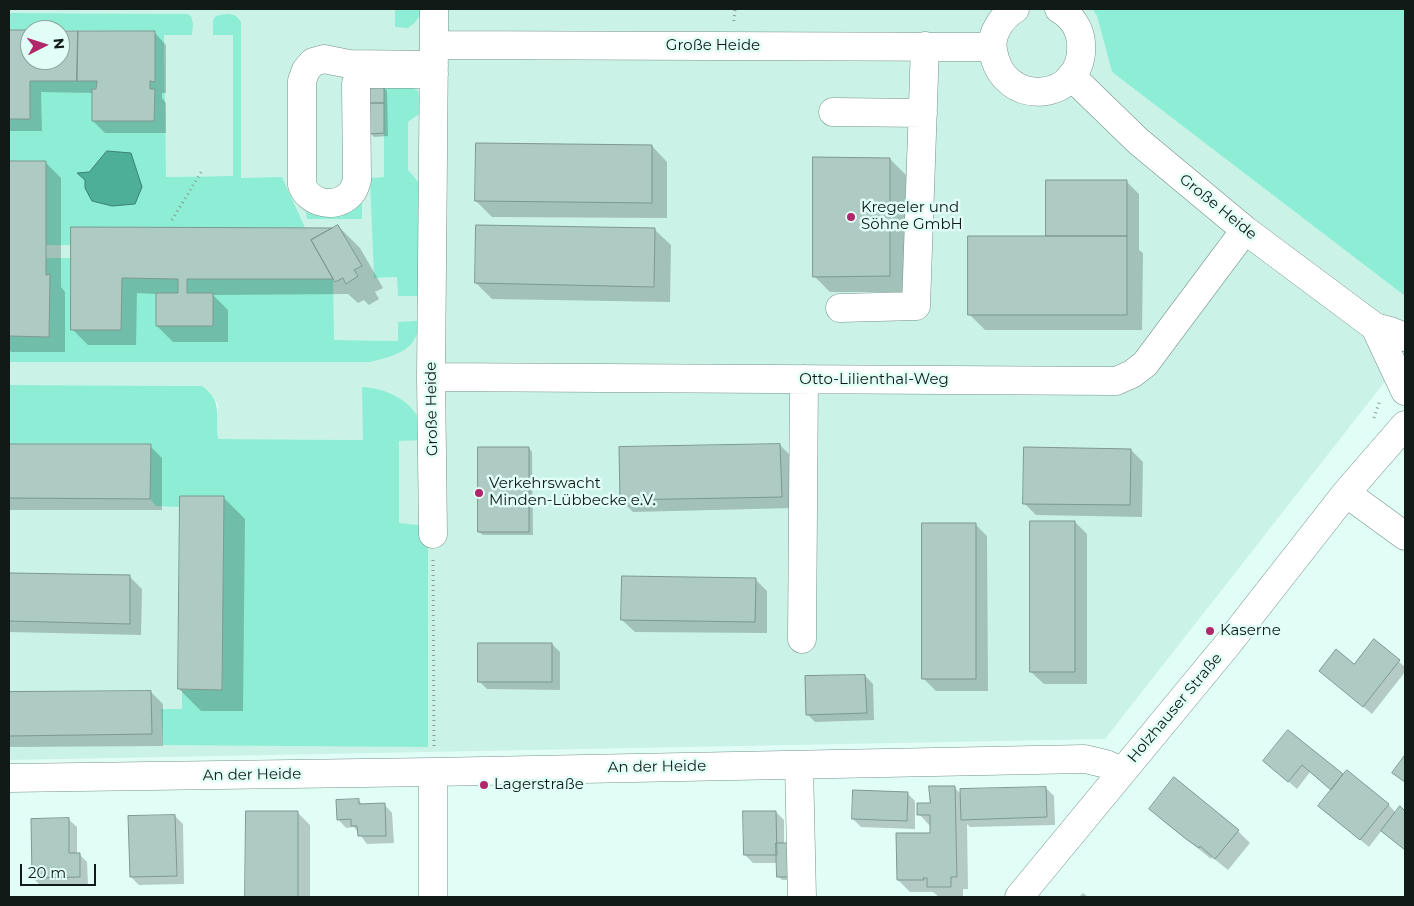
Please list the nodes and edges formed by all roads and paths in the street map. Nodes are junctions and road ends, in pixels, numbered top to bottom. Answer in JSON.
{"nodes":[{"id":1,"x":434,"y":9,"type":"edge"},
{"id":2,"x":1015,"y":9,"type":"edge"},
{"id":3,"x":1059,"y":9,"type":"edge"},
{"id":4,"x":925,"y":46,"type":"junction"},
{"id":5,"x":992,"y":46,"type":"junction"},
{"id":6,"x":434,"y":61,"type":"junction"},
{"id":7,"x":1071,"y":76,"type":"junction"},
{"id":8,"x":833,"y":112,"type":"dead end"},
{"id":9,"x":923,"y":113,"type":"junction"},
{"id":10,"x":203,"y":169,"type":"dead end"},
{"id":11,"x":172,"y":220,"type":"dead end"},
{"id":12,"x":1245,"y":230,"type":"junction"},
{"id":13,"x":840,"y":308,"type":"dead end"},
{"id":14,"x":1375,"y":327,"type":"junction"},
{"id":15,"x":1405,"y":337,"type":"edge"},
{"id":16,"x":431,"y":377,"type":"junction"},
{"id":17,"x":804,"y":379,"type":"junction"},
{"id":18,"x":1393,"y":394,"type":"edge"},
{"id":19,"x":1374,"y":420,"type":"dead end"},
{"id":20,"x":1405,"y":425,"type":"edge"},
{"id":21,"x":1346,"y":493,"type":"junction"},
{"id":22,"x":434,"y":534,"type":"joint"},
{"id":23,"x":1405,"y":536,"type":"edge"},
{"id":24,"x":802,"y":639,"type":"dead end"},
{"id":25,"x":799,"y":765,"type":"junction"},
{"id":26,"x":433,"y":772,"type":"junction"},
{"id":27,"x":1122,"y":772,"type":"junction"},
{"id":28,"x":9,"y":778,"type":"edge"},
{"id":29,"x":433,"y":897,"type":"edge"},
{"id":30,"x":802,"y":897,"type":"edge"},
{"id":31,"x":1019,"y":897,"type":"edge"}],
"edges":[{"from":1,"to":6,"type":"street","name":"Große Heide"},
{"from":2,"to":5,"type":"street"},
{"from":3,"to":7,"type":"street"},
{"from":4,"to":5,"type":"street","name":"Große Heide"},
{"from":4,"to":6,"type":"street","name":"Große Heide"},
{"from":4,"to":9,"type":"street"},
{"from":5,"to":7,"type":"street"},
{"from":6,"to":6,"type":"street"},
{"from":6,"to":16,"type":"street","name":"Große Heide"},
{"from":7,"to":12,"type":"street","name":"Große Heide"},
{"from":8,"to":9,"type":"street"},
{"from":9,"to":13,"type":"street"},
{"from":10,"to":11,"type":"path"},
{"from":12,"to":14,"type":"street","name":"Große Heide"},
{"from":12,"to":17,"type":"street","name":"Otto-Lilienthal-Weg"},
{"from":14,"to":15,"type":"street","name":"Große Heide"},
{"from":14,"to":18,"type":"street","name":"Große Heide"},
{"from":16,"to":17,"type":"street","name":"Otto-Lilienthal-Weg"},
{"from":16,"to":22,"type":"street","name":"Große Heide"},
{"from":17,"to":24,"type":"street"},
{"from":18,"to":19,"type":"path"},
{"from":20,"to":21,"type":"street","name":"Holzhauser Straße"},
{"from":21,"to":23,"type":"street"},
{"from":21,"to":27,"type":"street","name":"Holzhauser Straße"},
{"from":22,"to":26,"type":"path"},
{"from":25,"to":26,"type":"street","name":"An der Heide"},
{"from":25,"to":27,"type":"street","name":"An der Heide"},
{"from":25,"to":30,"type":"street"},
{"from":26,"to":28,"type":"street","name":"An der Heide"},
{"from":26,"to":29,"type":"street"},
{"from":27,"to":31,"type":"street","name":"Holzhauser Straße"}]}
